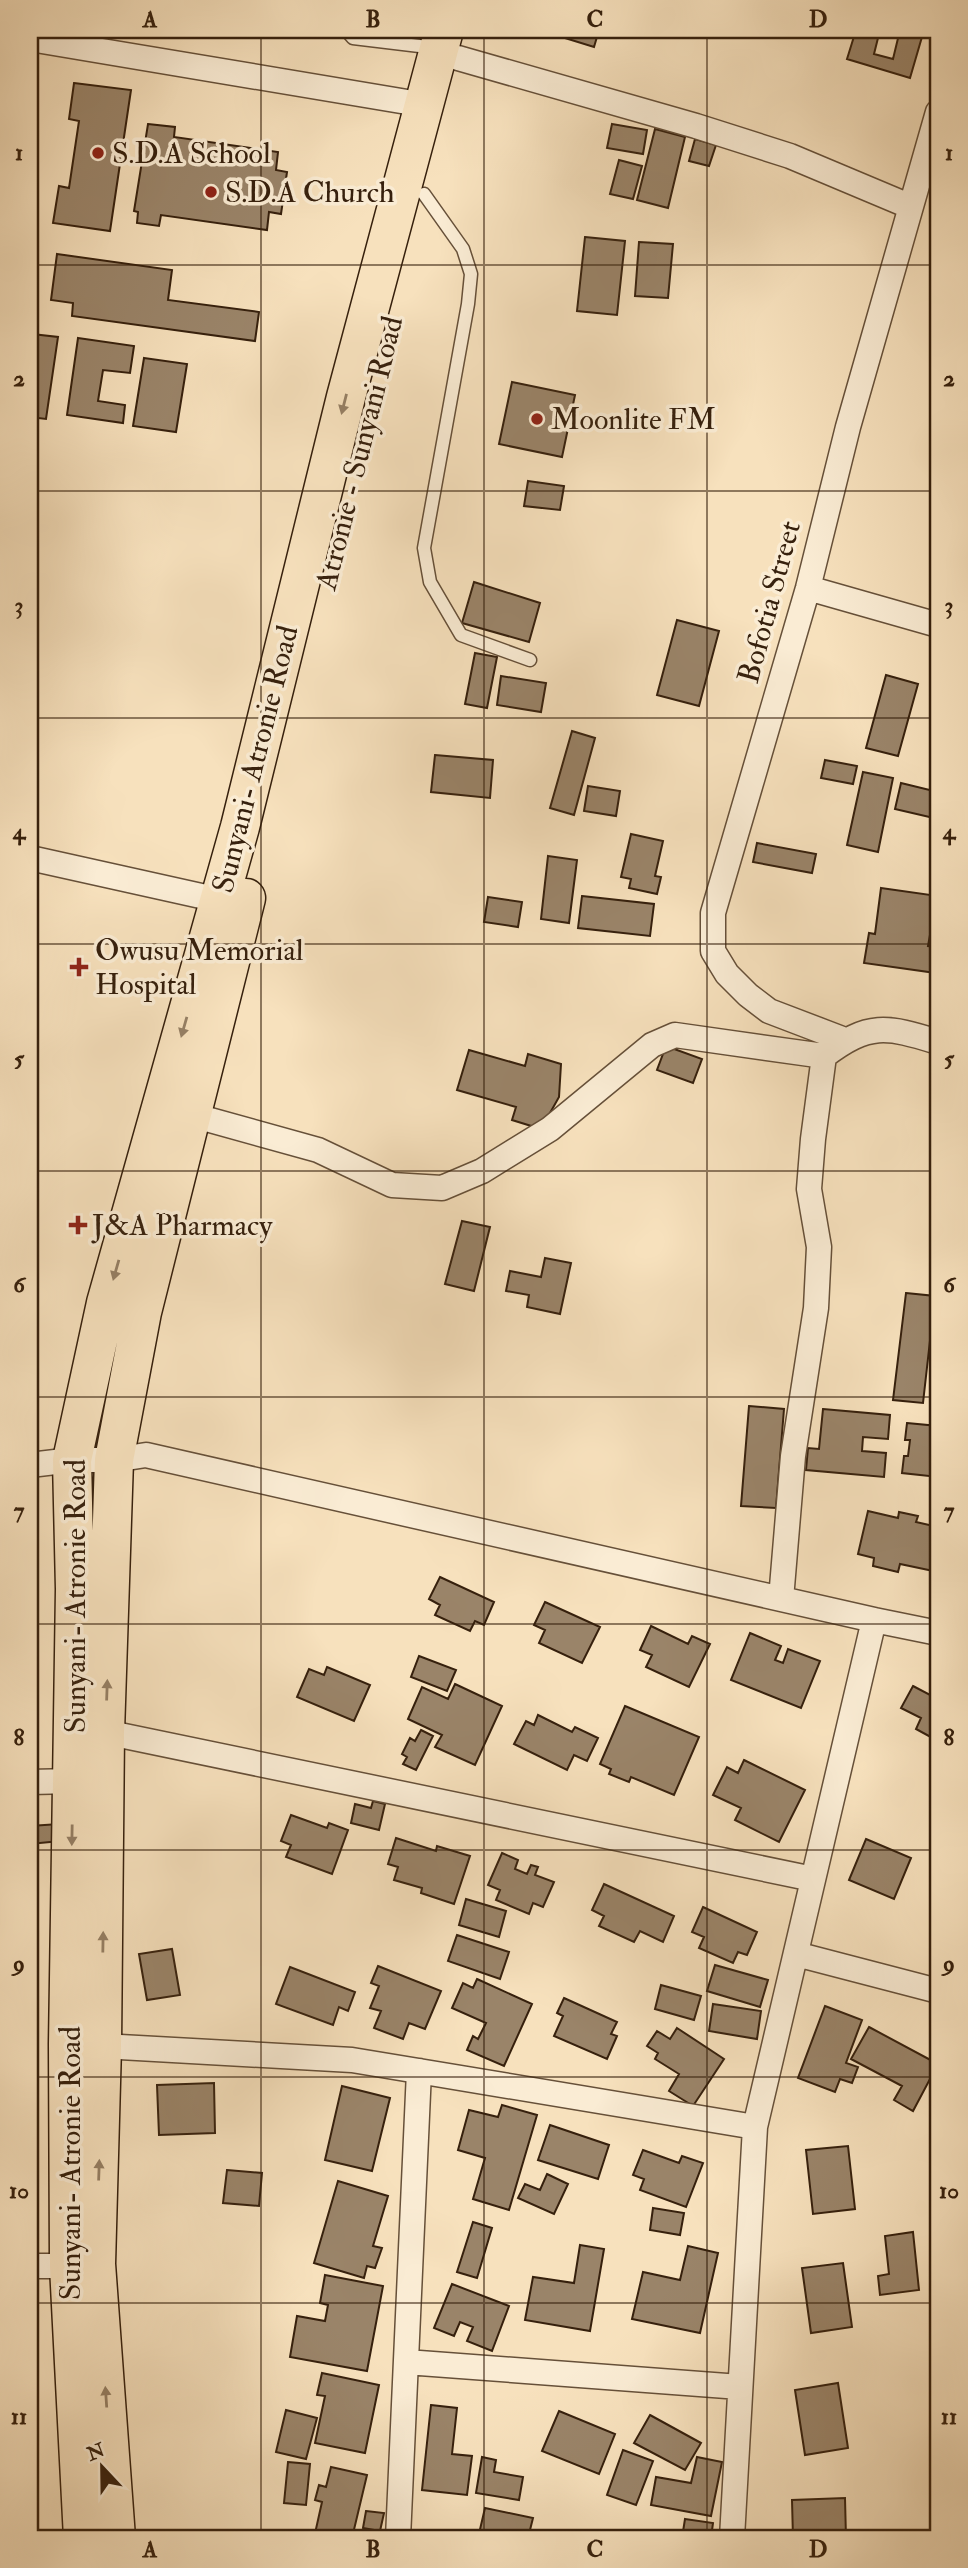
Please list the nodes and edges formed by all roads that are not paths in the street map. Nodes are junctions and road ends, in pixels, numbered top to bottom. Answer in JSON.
{"nodes":[{"id":1,"x":346,"y":30,"type":"edge"},
{"id":2,"x":30,"y":39,"type":"edge"},
{"id":3,"x":452,"y":42,"type":"edge"},
{"id":4,"x":425,"y":105,"type":"junction"},
{"id":5,"x":938,"y":111,"type":"edge"},
{"id":6,"x":424,"y":194,"type":"junction"},
{"id":7,"x":909,"y":206,"type":"junction"},
{"id":8,"x":808,"y":588,"type":"junction"},
{"id":9,"x":938,"y":625,"type":"edge"},
{"id":10,"x":530,"y":660,"type":"dead end"},
{"id":11,"x":30,"y":858,"type":"edge"},
{"id":12,"x":219,"y":900,"type":"junction"},
{"id":13,"x":845,"y":1040,"type":"junction"},
{"id":14,"x":938,"y":1042,"type":"edge"},
{"id":15,"x":824,"y":1056,"type":"junction"},
{"id":16,"x":192,"y":1115,"type":"junction"},
{"id":17,"x":72,"y":1460,"type":"junction"},
{"id":18,"x":114,"y":1460,"type":"junction"},
{"id":19,"x":30,"y":1465,"type":"edge"},
{"id":20,"x":781,"y":1599,"type":"junction"},
{"id":21,"x":874,"y":1620,"type":"junction"},
{"id":22,"x":938,"y":1633,"type":"edge"},
{"id":23,"x":105,"y":1732,"type":"junction"},
{"id":24,"x":30,"y":1782,"type":"edge"},
{"id":25,"x":74,"y":1782,"type":"junction"},
{"id":26,"x":813,"y":1880,"type":"junction"},
{"id":27,"x":796,"y":1954,"type":"junction"},
{"id":28,"x":938,"y":1991,"type":"edge"},
{"id":29,"x":102,"y":2046,"type":"junction"},
{"id":30,"x":419,"y":2071,"type":"junction"},
{"id":31,"x":755,"y":2127,"type":"junction"},
{"id":32,"x":30,"y":2266,"type":"edge"},
{"id":33,"x":68,"y":2266,"type":"junction"},
{"id":34,"x":406,"y":2362,"type":"junction"},
{"id":35,"x":740,"y":2387,"type":"junction"},
{"id":36,"x":83,"y":2538,"type":"edge"},
{"id":37,"x":116,"y":2538,"type":"edge"},
{"id":38,"x":398,"y":2538,"type":"edge"},
{"id":39,"x":732,"y":2538,"type":"edge"}],
"edges":[{"from":1,"to":3,"type":"lane"},
{"from":2,"to":4,"type":"street"},
{"from":3,"to":4,"type":"highway","name":"Sunyani- Atronie Road"},
{"from":3,"to":6,"type":"highway","name":"Atronie - Sunyani Road"},
{"from":3,"to":7,"type":"street"},
{"from":4,"to":12,"type":"highway","name":"Sunyani- Atronie Road","one_way":true},
{"from":5,"to":7,"type":"street","name":"Bofotia Street"},
{"from":6,"to":10,"type":"lane"},
{"from":6,"to":16,"type":"highway","name":"Atronie - Sunyani Road"},
{"from":7,"to":8,"type":"street","name":"Bofotia Street"},
{"from":8,"to":9,"type":"street"},
{"from":8,"to":13,"type":"street","name":"Bofotia Street"},
{"from":11,"to":12,"type":"street"},
{"from":12,"to":17,"type":"highway","name":"Sunyani- Atronie Road","one_way":true},
{"from":13,"to":14,"type":"street"},
{"from":13,"to":15,"type":"street"},
{"from":15,"to":16,"type":"street"},
{"from":15,"to":20,"type":"street"},
{"from":16,"to":18,"type":"highway","name":"Atronie - Sunyani Road"},
{"from":17,"to":18,"type":"street"},
{"from":17,"to":19,"type":"street"},
{"from":17,"to":25,"type":"highway","name":"Sunyani- Atronie Road"},
{"from":18,"to":20,"type":"street"},
{"from":23,"to":18,"type":"highway","name":"Atronie - Sunyani Road","one_way":true},
{"from":20,"to":21,"type":"street"},
{"from":21,"to":22,"type":"street"},
{"from":21,"to":26,"type":"street"},
{"from":23,"to":26,"type":"street"},
{"from":29,"to":23,"type":"highway","name":"Atronie - Sunyani Road","one_way":true},
{"from":24,"to":25,"type":"street"},
{"from":25,"to":33,"type":"highway","name":"Sunyani- Atronie Road","one_way":true},
{"from":26,"to":27,"type":"street"},
{"from":27,"to":28,"type":"street"},
{"from":27,"to":31,"type":"street"},
{"from":29,"to":30,"type":"street"},
{"from":37,"to":29,"type":"highway","name":"Atronie - Sunyani Road","one_way":true},
{"from":30,"to":31,"type":"street"},
{"from":30,"to":34,"type":"street"},
{"from":31,"to":35,"type":"street"},
{"from":32,"to":33,"type":"street"},
{"from":33,"to":36,"type":"highway","name":"Sunyani- Atronie Road"},
{"from":34,"to":35,"type":"street"},
{"from":34,"to":38,"type":"street"},
{"from":35,"to":39,"type":"street"}]}
